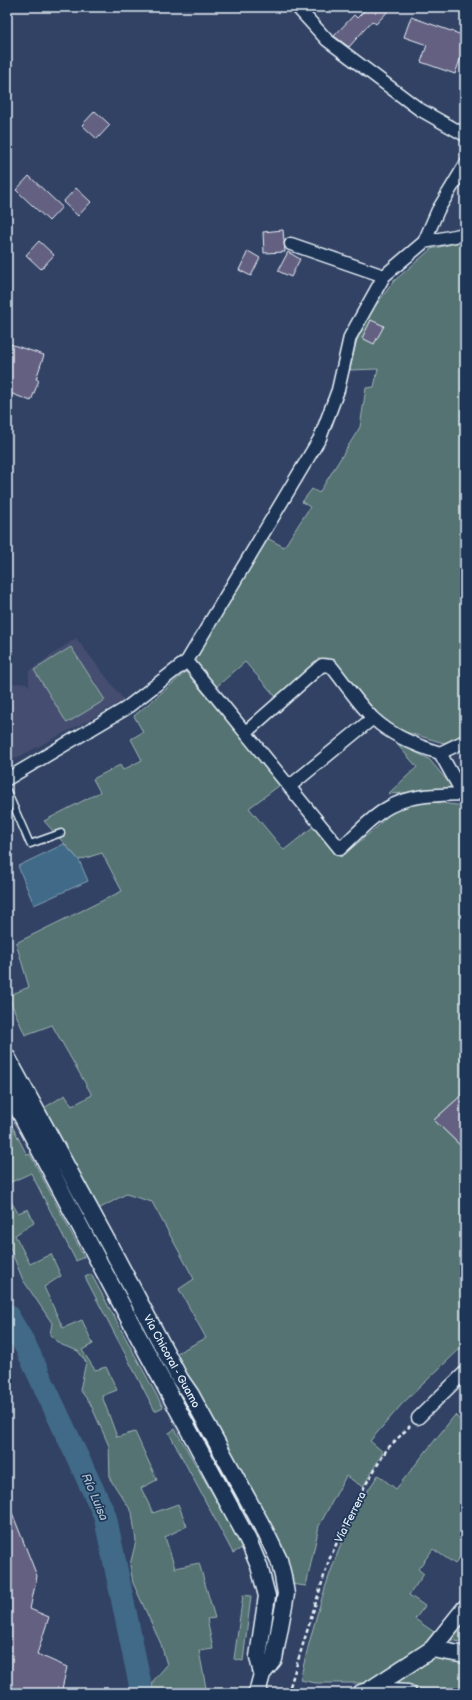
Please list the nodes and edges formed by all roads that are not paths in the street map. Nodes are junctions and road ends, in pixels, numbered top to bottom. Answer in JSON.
{"nodes":[{"id":1,"x":297,"y":7,"type":"edge"},
{"id":2,"x":465,"y":135,"type":"edge"},
{"id":3,"x":465,"y":165,"type":"edge"},
{"id":4,"x":465,"y":234,"type":"edge"},
{"id":5,"x":424,"y":242,"type":"junction"},
{"id":6,"x":291,"y":244,"type":"dead end"},
{"id":7,"x":384,"y":276,"type":"junction"},
{"id":8,"x":187,"y":662,"type":"junction"},
{"id":9,"x":373,"y":718,"type":"junction"},
{"id":10,"x":246,"y":732,"type":"junction"},
{"id":11,"x":465,"y":741,"type":"edge"},
{"id":12,"x":440,"y":753,"type":"junction"},
{"id":13,"x":7,"y":779,"type":"edge"},
{"id":14,"x":290,"y":786,"type":"junction"},
{"id":15,"x":7,"y":791,"type":"edge"},
{"id":16,"x":464,"y":795,"type":"edge"},
{"id":17,"x":61,"y":832,"type":"dead end"},
{"id":18,"x":7,"y":1057,"type":"edge"},
{"id":19,"x":7,"y":1088,"type":"edge"},
{"id":20,"x":43,"y":1139,"type":"junction"},
{"id":21,"x":111,"y":1248,"type":"junction"},
{"id":22,"x":96,"y":1255,"type":"junction"},
{"id":23,"x":465,"y":1372,"type":"edge"},
{"id":24,"x":191,"y":1395,"type":"junction"},
{"id":25,"x":175,"y":1403,"type":"junction"},
{"id":26,"x":418,"y":1418,"type":"road end"},
{"id":27,"x":465,"y":1608,"type":"edge"},
{"id":28,"x":432,"y":1649,"type":"junction"},
{"id":29,"x":465,"y":1655,"type":"edge"},
{"id":30,"x":261,"y":1687,"type":"edge"},
{"id":31,"x":364,"y":1692,"type":"edge"},
{"id":32,"x":408,"y":1693,"type":"edge"}],
"edges":[{"from":1,"to":2,"type":"street"},
{"from":3,"to":5,"type":"street"},
{"from":4,"to":5,"type":"street"},
{"from":5,"to":7,"type":"street"},
{"from":6,"to":7,"type":"street"},
{"from":7,"to":8,"type":"street"},
{"from":8,"to":10,"type":"street"},
{"from":8,"to":13,"type":"street"},
{"from":9,"to":10,"type":"street"},
{"from":9,"to":12,"type":"street"},
{"from":9,"to":14,"type":"street"},
{"from":10,"to":14,"type":"street"},
{"from":11,"to":12,"type":"street"},
{"from":12,"to":16,"type":"street"},
{"from":14,"to":16,"type":"street"},
{"from":15,"to":17,"type":"lane"},
{"from":18,"to":20,"type":"street","name":"Vía Chicoral - Guamo"},
{"from":19,"to":20,"type":"street","name":"Vía Chicoral - Guamo"},
{"from":20,"to":21,"type":"street","name":"Vía Chicoral - Guamo"},
{"from":20,"to":22,"type":"street","name":"Vía Chicoral - Guamo"},
{"from":21,"to":22,"type":"street"},
{"from":21,"to":24,"type":"street","name":"Vía Chicoral - Guamo"},
{"from":22,"to":25,"type":"street","name":"Vía Chicoral - Guamo"},
{"from":23,"to":26,"type":"street"},
{"from":24,"to":25,"type":"street"},
{"from":24,"to":30,"type":"street","name":"Vía Chicoral - Guamo"},
{"from":25,"to":30,"type":"street","name":"Vía Chicoral - Guamo"},
{"from":27,"to":28,"type":"street"},
{"from":28,"to":29,"type":"street"},
{"from":28,"to":31,"type":"street"},
{"from":31,"to":32,"type":"street"}]}
